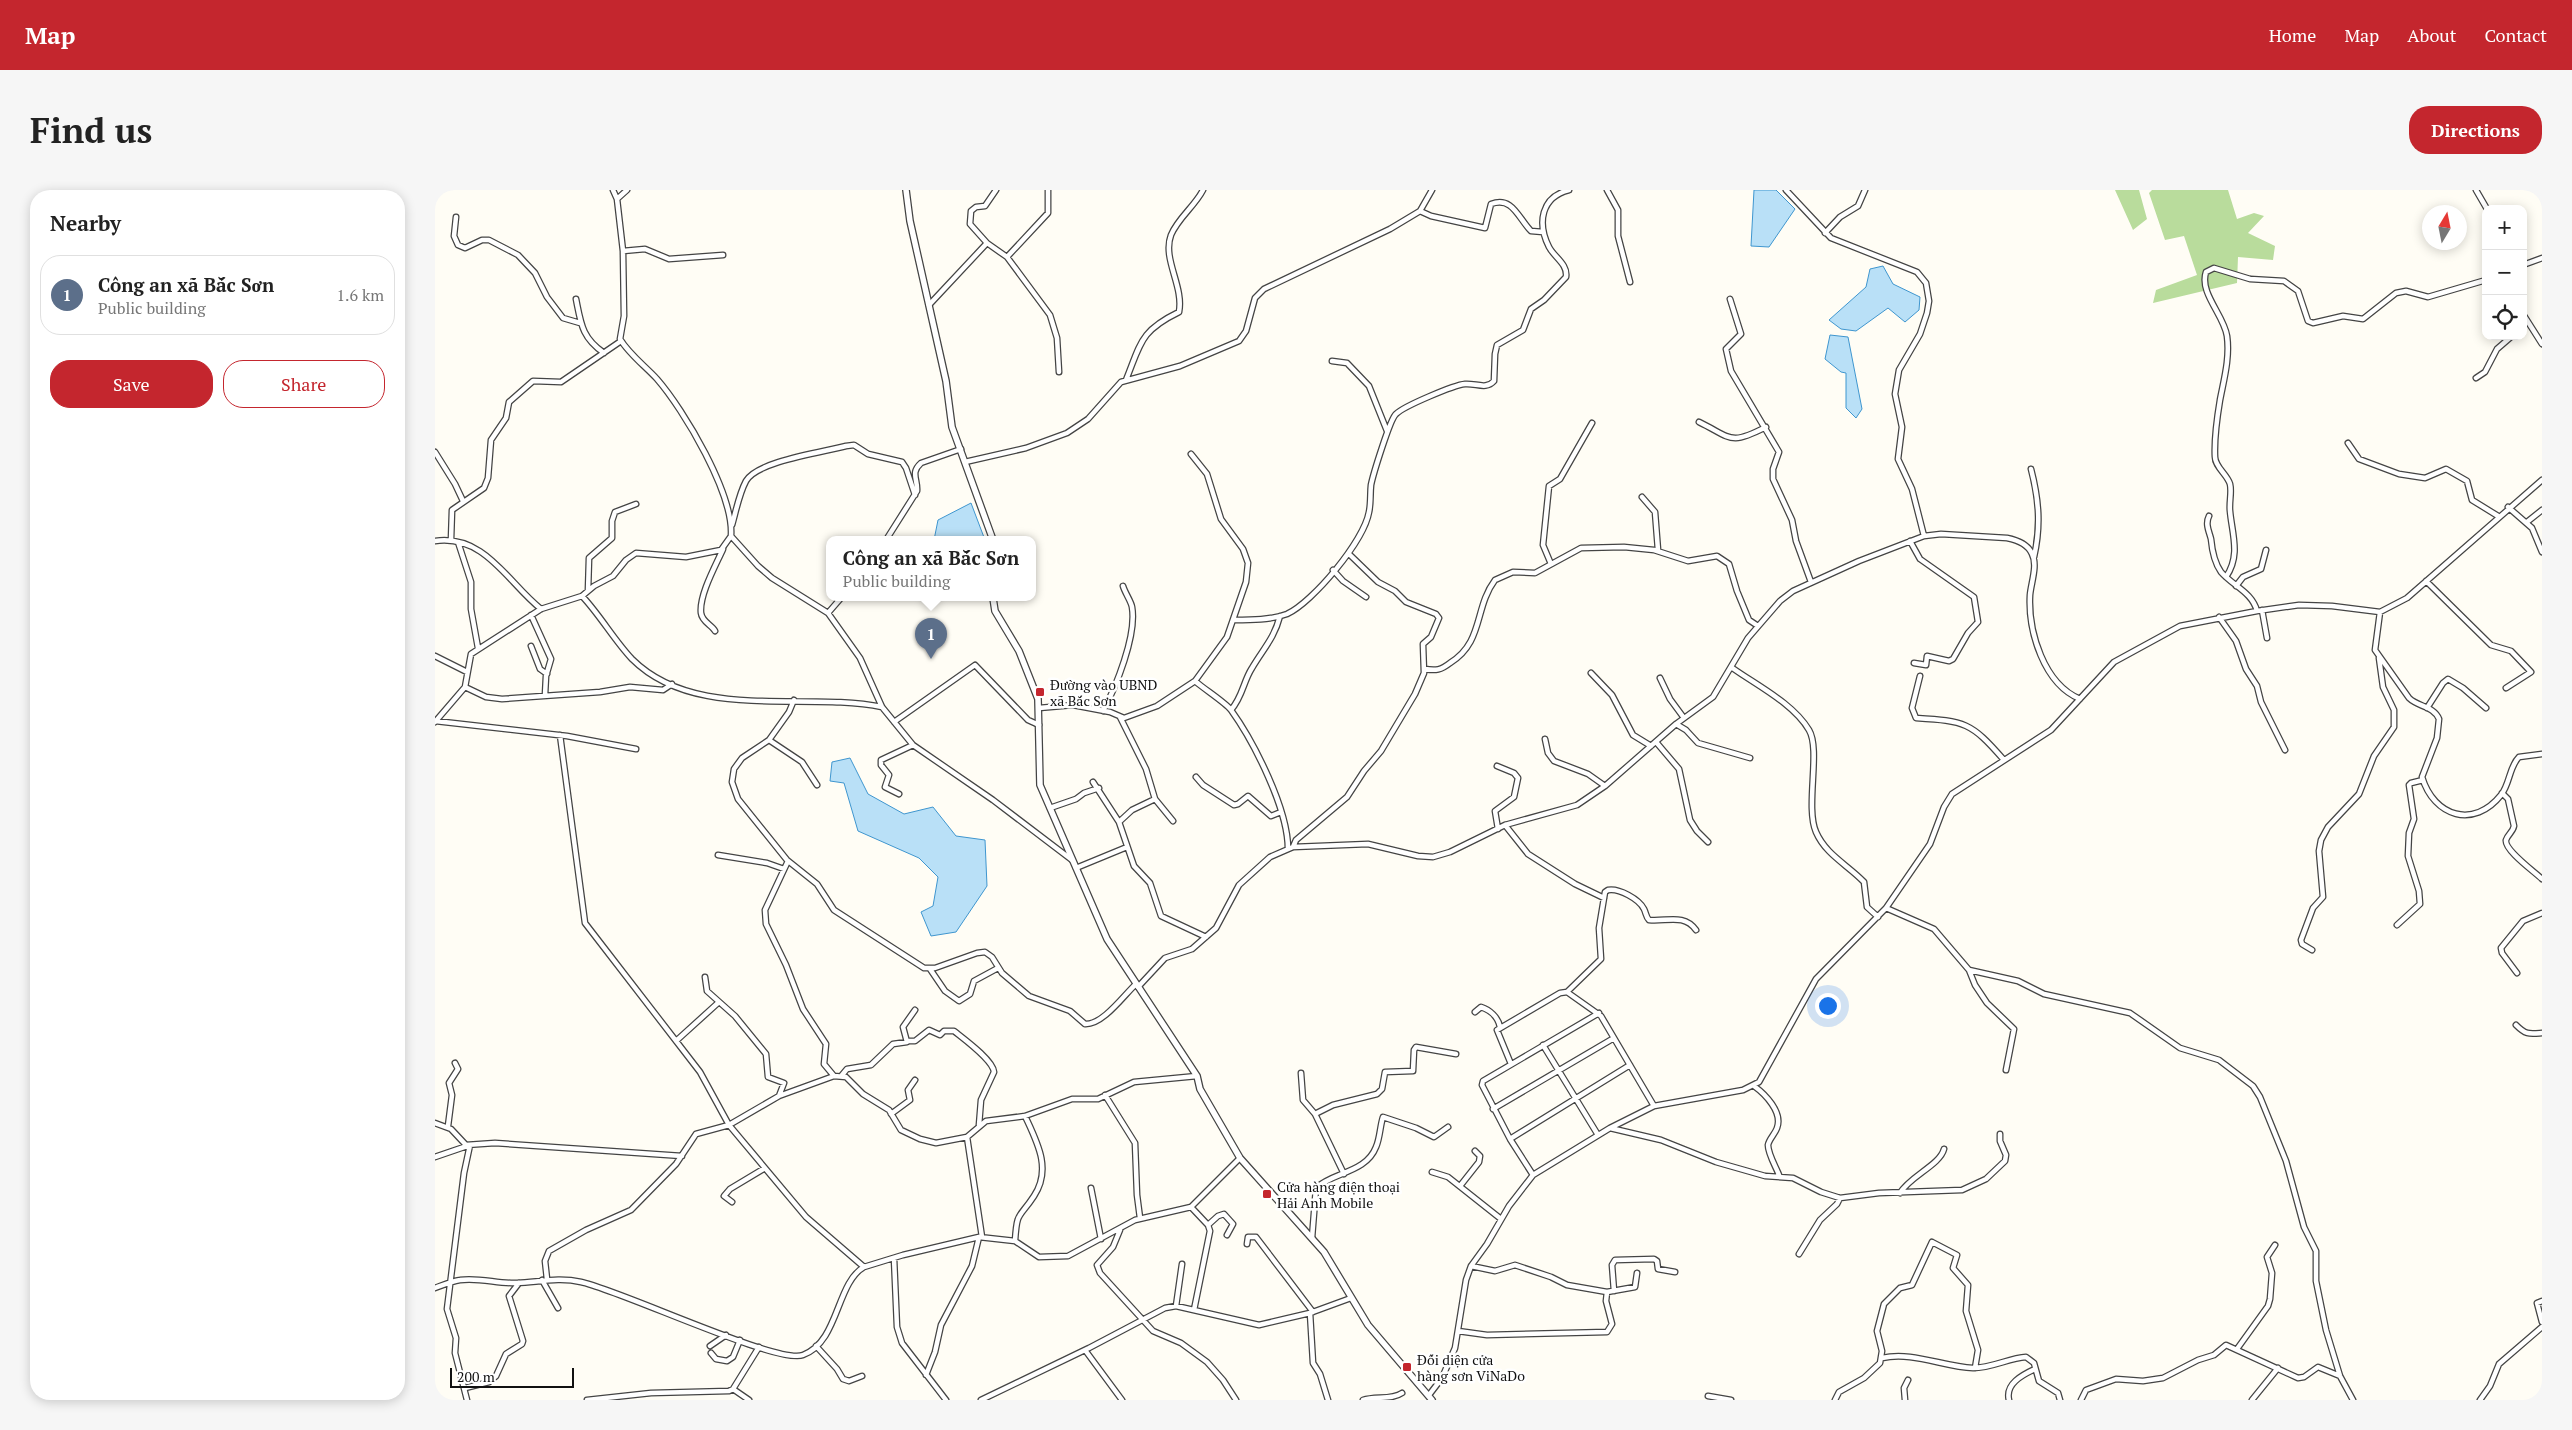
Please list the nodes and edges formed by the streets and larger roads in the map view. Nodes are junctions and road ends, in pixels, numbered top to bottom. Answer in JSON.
{"nodes":[{"id":1,"x":613,"y":190,"type":"edge"},
{"id":2,"x":627,"y":190,"type":"edge"},
{"id":3,"x":906,"y":190,"type":"edge"},
{"id":4,"x":997,"y":190,"type":"edge"},
{"id":5,"x":1048,"y":190,"type":"edge"},
{"id":6,"x":1203,"y":190,"type":"edge"},
{"id":7,"x":1432,"y":190,"type":"edge"},
{"id":8,"x":1569,"y":190,"type":"edge"},
{"id":9,"x":1607,"y":190,"type":"edge"},
{"id":10,"x":1786,"y":190,"type":"edge"},
{"id":11,"x":1865,"y":190,"type":"edge"},
{"id":12,"x":2476,"y":190,"type":"edge"},
{"id":13,"x":617,"y":199,"type":"junction"},
{"id":14,"x":2485,"y":205,"type":"edge"},
{"id":15,"x":1420,"y":211,"type":"junction"},
{"id":16,"x":456,"y":217,"type":"dead end"},
{"id":17,"x":1543,"y":232,"type":"junction"},
{"id":18,"x":1825,"y":233,"type":"junction"},
{"id":19,"x":987,"y":243,"type":"junction"},
{"id":20,"x":623,"y":251,"type":"junction"},
{"id":21,"x":723,"y":254,"type":"dead end"},
{"id":22,"x":1007,"y":257,"type":"junction"},
{"id":23,"x":2542,"y":258,"type":"edge"},
{"id":24,"x":2527,"y":264,"type":"edge"},
{"id":25,"x":2482,"y":281,"type":"edge"},
{"id":26,"x":1630,"y":282,"type":"dead end"},
{"id":27,"x":576,"y":299,"type":"dead end"},
{"id":28,"x":1730,"y":299,"type":"dead end"},
{"id":29,"x":929,"y":305,"type":"junction"},
{"id":30,"x":580,"y":323,"type":"junction"},
{"id":31,"x":2527,"y":324,"type":"edge"},
{"id":32,"x":2507,"y":340,"type":"edge"},
{"id":33,"x":621,"y":342,"type":"junction"},
{"id":34,"x":2542,"y":344,"type":"edge"},
{"id":35,"x":603,"y":353,"type":"junction"},
{"id":36,"x":1332,"y":361,"type":"dead end"},
{"id":37,"x":1059,"y":372,"type":"dead end"},
{"id":38,"x":2476,"y":378,"type":"dead end"},
{"id":39,"x":1125,"y":380,"type":"junction"},
{"id":40,"x":1699,"y":422,"type":"dead end"},
{"id":41,"x":1592,"y":423,"type":"dead end"},
{"id":42,"x":1766,"y":427,"type":"junction"},
{"id":43,"x":1387,"y":431,"type":"junction"},
{"id":44,"x":2347,"y":442,"type":"dead end"},
{"id":45,"x":961,"y":449,"type":"junction"},
{"id":46,"x":435,"y":452,"type":"edge"},
{"id":47,"x":1191,"y":454,"type":"dead end"},
{"id":48,"x":965,"y":462,"type":"junction"},
{"id":49,"x":2031,"y":469,"type":"dead end"},
{"id":50,"x":2542,"y":480,"type":"edge"},
{"id":51,"x":915,"y":495,"type":"junction"},
{"id":52,"x":1642,"y":497,"type":"dead end"},
{"id":53,"x":463,"y":502,"type":"junction"},
{"id":54,"x":636,"y":504,"type":"dead end"},
{"id":55,"x":2508,"y":507,"type":"junction"},
{"id":56,"x":2542,"y":510,"type":"edge"},
{"id":57,"x":2209,"y":516,"type":"dead end"},
{"id":58,"x":2498,"y":516,"type":"junction"},
{"id":59,"x":2527,"y":522,"type":"junction"},
{"id":60,"x":731,"y":527,"type":"junction"},
{"id":61,"x":731,"y":536,"type":"junction"},
{"id":62,"x":889,"y":536,"type":"edge"},
{"id":63,"x":992,"y":536,"type":"edge"},
{"id":64,"x":1924,"y":536,"type":"junction"},
{"id":65,"x":451,"y":540,"type":"junction"},
{"id":66,"x":435,"y":541,"type":"edge"},
{"id":67,"x":1911,"y":541,"type":"junction"},
{"id":68,"x":458,"y":542,"type":"junction"},
{"id":69,"x":723,"y":547,"type":"junction"},
{"id":70,"x":1658,"y":550,"type":"junction"},
{"id":71,"x":2266,"y":550,"type":"dead end"},
{"id":72,"x":2542,"y":552,"type":"edge"},
{"id":73,"x":1349,"y":554,"type":"junction"},
{"id":74,"x":2034,"y":559,"type":"junction"},
{"id":75,"x":1551,"y":564,"type":"junction"},
{"id":76,"x":1333,"y":570,"type":"junction"},
{"id":77,"x":2227,"y":577,"type":"junction"},
{"id":78,"x":2426,"y":581,"type":"junction"},
{"id":79,"x":1811,"y":582,"type":"junction"},
{"id":80,"x":1123,"y":586,"type":"dead end"},
{"id":81,"x":2236,"y":586,"type":"junction"},
{"id":82,"x":588,"y":591,"type":"junction"},
{"id":83,"x":582,"y":596,"type":"junction"},
{"id":84,"x":1366,"y":597,"type":"dead end"},
{"id":85,"x":838,"y":601,"type":"edge"},
{"id":86,"x":993,"y":601,"type":"edge"},
{"id":87,"x":541,"y":609,"type":"junction"},
{"id":88,"x":2259,"y":610,"type":"junction"},
{"id":89,"x":2380,"y":612,"type":"junction"},
{"id":90,"x":828,"y":613,"type":"junction"},
{"id":91,"x":531,"y":615,"type":"junction"},
{"id":92,"x":1279,"y":616,"type":"junction"},
{"id":93,"x":2219,"y":617,"type":"junction"},
{"id":94,"x":1234,"y":620,"type":"junction"},
{"id":95,"x":1758,"y":626,"type":"junction"},
{"id":96,"x":715,"y":631,"type":"dead end"},
{"id":97,"x":2267,"y":638,"type":"dead end"},
{"id":98,"x":531,"y":646,"type":"dead end"},
{"id":99,"x":478,"y":648,"type":"junction"},
{"id":100,"x":435,"y":656,"type":"edge"},
{"id":101,"x":2379,"y":656,"type":"junction"},
{"id":102,"x":1914,"y":663,"type":"dead end"},
{"id":103,"x":1731,"y":667,"type":"junction"},
{"id":104,"x":1425,"y":669,"type":"junction"},
{"id":105,"x":467,"y":672,"type":"junction"},
{"id":106,"x":1591,"y":673,"type":"dead end"},
{"id":107,"x":547,"y":674,"type":"junction"},
{"id":108,"x":1920,"y":676,"type":"dead end"},
{"id":109,"x":1660,"y":678,"type":"dead end"},
{"id":110,"x":1195,"y":681,"type":"junction"},
{"id":111,"x":672,"y":684,"type":"junction"},
{"id":112,"x":465,"y":687,"type":"junction"},
{"id":113,"x":2506,"y":688,"type":"dead end"},
{"id":114,"x":545,"y":695,"type":"junction"},
{"id":115,"x":2080,"y":699,"type":"junction"},
{"id":116,"x":794,"y":700,"type":"junction"},
{"id":117,"x":882,"y":707,"type":"junction"},
{"id":118,"x":1039,"y":708,"type":"junction"},
{"id":119,"x":2427,"y":708,"type":"junction"},
{"id":120,"x":2486,"y":708,"type":"dead end"},
{"id":121,"x":1231,"y":710,"type":"junction"},
{"id":122,"x":1103,"y":711,"type":"junction"},
{"id":123,"x":1120,"y":717,"type":"junction"},
{"id":124,"x":1684,"y":718,"type":"junction"},
{"id":125,"x":435,"y":721,"type":"edge"},
{"id":126,"x":894,"y":722,"type":"junction"},
{"id":127,"x":1676,"y":724,"type":"junction"},
{"id":128,"x":1039,"y":725,"type":"junction"},
{"id":129,"x":560,"y":735,"type":"junction"},
{"id":130,"x":1545,"y":739,"type":"dead end"},
{"id":131,"x":769,"y":740,"type":"junction"},
{"id":132,"x":1653,"y":744,"type":"junction"},
{"id":133,"x":913,"y":745,"type":"junction"},
{"id":134,"x":636,"y":749,"type":"dead end"},
{"id":135,"x":2285,"y":750,"type":"dead end"},
{"id":136,"x":2542,"y":752,"type":"edge"},
{"id":137,"x":1750,"y":758,"type":"dead end"},
{"id":138,"x":2004,"y":760,"type":"junction"},
{"id":139,"x":1497,"y":766,"type":"dead end"},
{"id":140,"x":1196,"y":777,"type":"dead end"},
{"id":141,"x":2423,"y":780,"type":"junction"},
{"id":142,"x":1093,"y":782,"type":"dead end"},
{"id":143,"x":817,"y":785,"type":"dead end"},
{"id":144,"x":1605,"y":786,"type":"junction"},
{"id":145,"x":1099,"y":788,"type":"junction"},
{"id":146,"x":2503,"y":793,"type":"junction"},
{"id":147,"x":899,"y":794,"type":"dead end"},
{"id":148,"x":1155,"y":799,"type":"junction"},
{"id":149,"x":1050,"y":808,"type":"junction"},
{"id":150,"x":1281,"y":812,"type":"junction"},
{"id":151,"x":1173,"y":821,"type":"dead end"},
{"id":152,"x":1119,"y":822,"type":"junction"},
{"id":153,"x":1505,"y":825,"type":"junction"},
{"id":154,"x":1498,"y":829,"type":"junction"},
{"id":155,"x":1708,"y":842,"type":"dead end"},
{"id":156,"x":1127,"y":847,"type":"junction"},
{"id":157,"x":1291,"y":848,"type":"junction"},
{"id":158,"x":718,"y":855,"type":"dead end"},
{"id":159,"x":1073,"y":861,"type":"junction"},
{"id":160,"x":788,"y":862,"type":"junction"},
{"id":161,"x":1076,"y":868,"type":"junction"},
{"id":162,"x":784,"y":869,"type":"junction"},
{"id":163,"x":2542,"y":879,"type":"edge"},
{"id":164,"x":1604,"y":898,"type":"junction"},
{"id":165,"x":1886,"y":908,"type":"junction"},
{"id":166,"x":2542,"y":913,"type":"edge"},
{"id":167,"x":1878,"y":917,"type":"junction"},
{"id":168,"x":2397,"y":924,"type":"dead end"},
{"id":169,"x":1696,"y":930,"type":"dead end"},
{"id":170,"x":1206,"y":937,"type":"junction"},
{"id":171,"x":2312,"y":950,"type":"dead end"},
{"id":172,"x":998,"y":968,"type":"junction"},
{"id":173,"x":930,"y":969,"type":"junction"},
{"id":174,"x":1969,"y":970,"type":"junction"},
{"id":175,"x":2517,"y":973,"type":"dead end"},
{"id":176,"x":705,"y":977,"type":"dead end"},
{"id":177,"x":1137,"y":986,"type":"junction"},
{"id":178,"x":1567,"y":992,"type":"junction"},
{"id":179,"x":719,"y":1002,"type":"junction"},
{"id":180,"x":915,"y":1010,"type":"dead end"},
{"id":181,"x":1475,"y":1012,"type":"dead end"},
{"id":182,"x":1599,"y":1013,"type":"junction"},
{"id":183,"x":2516,"y":1025,"type":"dead end"},
{"id":184,"x":1500,"y":1027,"type":"junction"},
{"id":185,"x":2542,"y":1033,"type":"edge"},
{"id":186,"x":1614,"y":1038,"type":"junction"},
{"id":187,"x":676,"y":1041,"type":"junction"},
{"id":188,"x":908,"y":1041,"type":"junction"},
{"id":189,"x":1543,"y":1045,"type":"junction"},
{"id":190,"x":1456,"y":1054,"type":"dead end"},
{"id":191,"x":455,"y":1063,"type":"dead end"},
{"id":192,"x":1511,"y":1064,"type":"junction"},
{"id":193,"x":1630,"y":1065,"type":"junction"},
{"id":194,"x":2006,"y":1070,"type":"dead end"},
{"id":195,"x":1559,"y":1071,"type":"junction"},
{"id":196,"x":1301,"y":1073,"type":"dead end"},
{"id":197,"x":842,"y":1075,"type":"junction"},
{"id":198,"x":834,"y":1076,"type":"junction"},
{"id":199,"x":1197,"y":1076,"type":"junction"},
{"id":200,"x":915,"y":1080,"type":"dead end"},
{"id":201,"x":1754,"y":1086,"type":"junction"},
{"id":202,"x":1105,"y":1095,"type":"junction"},
{"id":203,"x":779,"y":1096,"type":"junction"},
{"id":204,"x":1576,"y":1099,"type":"junction"},
{"id":205,"x":1654,"y":1106,"type":"junction"},
{"id":206,"x":1493,"y":1109,"type":"junction"},
{"id":207,"x":891,"y":1114,"type":"junction"},
{"id":208,"x":1315,"y":1114,"type":"junction"},
{"id":209,"x":1025,"y":1116,"type":"junction"},
{"id":210,"x":435,"y":1123,"type":"edge"},
{"id":211,"x":729,"y":1125,"type":"junction"},
{"id":212,"x":979,"y":1125,"type":"junction"},
{"id":213,"x":447,"y":1126,"type":"junction"},
{"id":214,"x":1448,"y":1127,"type":"dead end"},
{"id":215,"x":1610,"y":1128,"type":"junction"},
{"id":216,"x":2000,"y":1134,"type":"dead end"},
{"id":217,"x":1598,"y":1135,"type":"junction"},
{"id":218,"x":967,"y":1137,"type":"junction"},
{"id":219,"x":1510,"y":1139,"type":"junction"},
{"id":220,"x":470,"y":1145,"type":"junction"},
{"id":221,"x":1945,"y":1149,"type":"dead end"},
{"id":222,"x":1475,"y":1151,"type":"dead end"},
{"id":223,"x":435,"y":1156,"type":"edge"},
{"id":224,"x":682,"y":1156,"type":"junction"},
{"id":225,"x":1240,"y":1158,"type":"junction"},
{"id":226,"x":765,"y":1168,"type":"junction"},
{"id":227,"x":1432,"y":1172,"type":"dead end"},
{"id":228,"x":1344,"y":1174,"type":"junction"},
{"id":229,"x":1533,"y":1175,"type":"junction"},
{"id":230,"x":1779,"y":1175,"type":"junction"},
{"id":231,"x":1460,"y":1186,"type":"junction"},
{"id":232,"x":1091,"y":1188,"type":"dead end"},
{"id":233,"x":1900,"y":1193,"type":"junction"},
{"id":234,"x":1840,"y":1198,"type":"junction"},
{"id":235,"x":732,"y":1202,"type":"dead end"},
{"id":236,"x":1191,"y":1207,"type":"junction"},
{"id":237,"x":1140,"y":1218,"type":"junction"},
{"id":238,"x":1501,"y":1219,"type":"junction"},
{"id":239,"x":1208,"y":1225,"type":"junction"},
{"id":240,"x":1120,"y":1230,"type":"junction"},
{"id":241,"x":1227,"y":1235,"type":"dead end"},
{"id":242,"x":981,"y":1237,"type":"junction"},
{"id":243,"x":1312,"y":1238,"type":"junction"},
{"id":244,"x":1101,"y":1239,"type":"junction"},
{"id":245,"x":1015,"y":1241,"type":"junction"},
{"id":246,"x":1247,"y":1244,"type":"dead end"},
{"id":247,"x":2275,"y":1245,"type":"dead end"},
{"id":248,"x":1799,"y":1254,"type":"dead end"},
{"id":249,"x":895,"y":1258,"type":"junction"},
{"id":250,"x":1182,"y":1264,"type":"dead end"},
{"id":251,"x":1471,"y":1266,"type":"junction"},
{"id":252,"x":864,"y":1267,"type":"junction"},
{"id":253,"x":1675,"y":1272,"type":"dead end"},
{"id":254,"x":1637,"y":1273,"type":"dead end"},
{"id":255,"x":544,"y":1279,"type":"junction"},
{"id":256,"x":451,"y":1283,"type":"junction"},
{"id":257,"x":519,"y":1283,"type":"junction"},
{"id":258,"x":435,"y":1288,"type":"edge"},
{"id":259,"x":1615,"y":1291,"type":"junction"},
{"id":260,"x":1607,"y":1292,"type":"junction"},
{"id":261,"x":1351,"y":1298,"type":"junction"},
{"id":262,"x":2542,"y":1301,"type":"edge"},
{"id":263,"x":1176,"y":1306,"type":"junction"},
{"id":264,"x":558,"y":1308,"type":"dead end"},
{"id":265,"x":1194,"y":1310,"type":"junction"},
{"id":266,"x":1311,"y":1313,"type":"junction"},
{"id":267,"x":1143,"y":1320,"type":"junction"},
{"id":268,"x":2542,"y":1322,"type":"edge"},
{"id":269,"x":2542,"y":1327,"type":"edge"},
{"id":270,"x":1458,"y":1331,"type":"junction"},
{"id":271,"x":726,"y":1335,"type":"junction"},
{"id":272,"x":740,"y":1340,"type":"junction"},
{"id":273,"x":710,"y":1346,"type":"dead end"},
{"id":274,"x":816,"y":1346,"type":"junction"},
{"id":275,"x":759,"y":1347,"type":"junction"},
{"id":276,"x":2237,"y":1349,"type":"junction"},
{"id":277,"x":1085,"y":1350,"type":"junction"},
{"id":278,"x":711,"y":1352,"type":"dead end"},
{"id":279,"x":1882,"y":1358,"type":"junction"},
{"id":280,"x":1975,"y":1368,"type":"junction"},
{"id":281,"x":2278,"y":1368,"type":"junction"},
{"id":282,"x":2035,"y":1369,"type":"junction"},
{"id":283,"x":926,"y":1375,"type":"junction"},
{"id":284,"x":862,"y":1376,"type":"dead end"},
{"id":285,"x":2340,"y":1376,"type":"junction"},
{"id":286,"x":1908,"y":1380,"type":"dead end"},
{"id":287,"x":465,"y":1388,"type":"junction"},
{"id":288,"x":733,"y":1389,"type":"junction"},
{"id":289,"x":1402,"y":1393,"type":"dead end"},
{"id":290,"x":1708,"y":1396,"type":"dead end"},
{"id":291,"x":1431,"y":1398,"type":"edge"},
{"id":292,"x":467,"y":1400,"type":"edge"},
{"id":293,"x":587,"y":1400,"type":"edge"},
{"id":294,"x":749,"y":1400,"type":"edge"},
{"id":295,"x":946,"y":1400,"type":"edge"},
{"id":296,"x":981,"y":1400,"type":"edge"},
{"id":297,"x":1122,"y":1400,"type":"edge"},
{"id":298,"x":1236,"y":1400,"type":"edge"},
{"id":299,"x":1328,"y":1400,"type":"edge"},
{"id":300,"x":1363,"y":1400,"type":"edge"},
{"id":301,"x":1731,"y":1400,"type":"edge"},
{"id":302,"x":1835,"y":1400,"type":"edge"},
{"id":303,"x":1905,"y":1400,"type":"edge"},
{"id":304,"x":2009,"y":1400,"type":"edge"},
{"id":305,"x":2060,"y":1400,"type":"edge"},
{"id":306,"x":2081,"y":1400,"type":"edge"},
{"id":307,"x":2252,"y":1400,"type":"edge"},
{"id":308,"x":2353,"y":1400,"type":"edge"},
{"id":309,"x":2480,"y":1400,"type":"edge"}],
"edges":[{"from":1,"to":13,"type":"street"},
{"from":2,"to":13,"type":"street"},
{"from":3,"to":29,"type":"street"},
{"from":4,"to":19,"type":"street"},
{"from":5,"to":22,"type":"street"},
{"from":6,"to":39,"type":"street"},
{"from":7,"to":15,"type":"street"},
{"from":8,"to":17,"type":"street"},
{"from":9,"to":26,"type":"street"},
{"from":10,"to":18,"type":"street"},
{"from":11,"to":18,"type":"street"},
{"from":12,"to":14,"type":"street"},
{"from":13,"to":20,"type":"street"},
{"from":15,"to":17,"type":"street"},
{"from":15,"to":39,"type":"street"},
{"from":16,"to":30,"type":"street"},
{"from":17,"to":43,"type":"street"},
{"from":18,"to":64,"type":"street"},
{"from":19,"to":22,"type":"street"},
{"from":19,"to":29,"type":"street"},
{"from":20,"to":21,"type":"street"},
{"from":20,"to":33,"type":"street"},
{"from":22,"to":37,"type":"street"},
{"from":23,"to":24,"type":"street"},
{"from":25,"to":77,"type":"street"},
{"from":27,"to":30,"type":"street"},
{"from":28,"to":42,"type":"street"},
{"from":29,"to":45,"type":"street"},
{"from":30,"to":35,"type":"street"},
{"from":31,"to":34,"type":"street"},
{"from":32,"to":38,"type":"street"},
{"from":33,"to":35,"type":"street"},
{"from":33,"to":60,"type":"street"},
{"from":35,"to":53,"type":"street"},
{"from":36,"to":43,"type":"street"},
{"from":39,"to":48,"type":"street"},
{"from":40,"to":42,"type":"street"},
{"from":41,"to":75,"type":"street"},
{"from":42,"to":79,"type":"street"},
{"from":43,"to":73,"type":"street"},
{"from":44,"to":58,"type":"street"},
{"from":45,"to":48,"type":"street"},
{"from":45,"to":51,"type":"street"},
{"from":46,"to":53,"type":"street"},
{"from":47,"to":94,"type":"street"},
{"from":48,"to":63,"type":"street"},
{"from":49,"to":74,"type":"street"},
{"from":50,"to":55,"type":"street"},
{"from":51,"to":60,"type":"street"},
{"from":51,"to":62,"type":"street"},
{"from":52,"to":70,"type":"street"},
{"from":53,"to":65,"type":"street"},
{"from":54,"to":82,"type":"street"},
{"from":55,"to":58,"type":"street"},
{"from":55,"to":59,"type":"street"},
{"from":56,"to":59,"type":"street"},
{"from":57,"to":77,"type":"street"},
{"from":58,"to":78,"type":"street"},
{"from":59,"to":72,"type":"street"},
{"from":60,"to":61,"type":"street"},
{"from":61,"to":69,"type":"street"},
{"from":61,"to":90,"type":"street"},
{"from":64,"to":67,"type":"street"},
{"from":64,"to":74,"type":"street"},
{"from":65,"to":66,"type":"street"},
{"from":65,"to":68,"type":"street"},
{"from":67,"to":79,"type":"street"},
{"from":67,"to":102,"type":"street"},
{"from":68,"to":87,"type":"street"},
{"from":68,"to":99,"type":"street"},
{"from":69,"to":82,"type":"street"},
{"from":69,"to":96,"type":"street"},
{"from":70,"to":75,"type":"street"},
{"from":70,"to":95,"type":"street"},
{"from":71,"to":81,"type":"street"},
{"from":73,"to":76,"type":"street"},
{"from":73,"to":104,"type":"street"},
{"from":74,"to":115,"type":"street"},
{"from":75,"to":104,"type":"street"},
{"from":76,"to":84,"type":"street"},
{"from":76,"to":92,"type":"street"},
{"from":77,"to":81,"type":"street"},
{"from":78,"to":89,"type":"street"},
{"from":78,"to":113,"type":"street"},
{"from":79,"to":95,"type":"street"},
{"from":80,"to":122,"type":"street"},
{"from":81,"to":88,"type":"street"},
{"from":82,"to":83,"type":"street"},
{"from":83,"to":87,"type":"street"},
{"from":83,"to":111,"type":"street"},
{"from":85,"to":90,"type":"street"},
{"from":86,"to":118,"type":"street"},
{"from":87,"to":91,"type":"street"},
{"from":88,"to":89,"type":"street"},
{"from":88,"to":93,"type":"street"},
{"from":88,"to":97,"type":"street"},
{"from":89,"to":101,"type":"street"},
{"from":90,"to":117,"type":"street"},
{"from":91,"to":99,"type":"street"},
{"from":91,"to":107,"type":"street"},
{"from":92,"to":94,"type":"street"},
{"from":92,"to":121,"type":"street"},
{"from":93,"to":115,"type":"street"},
{"from":93,"to":135,"type":"street"},
{"from":94,"to":110,"type":"street"},
{"from":95,"to":103,"type":"street"},
{"from":98,"to":107,"type":"street"},
{"from":99,"to":105,"type":"street"},
{"from":100,"to":105,"type":"street"},
{"from":101,"to":119,"type":"street"},
{"from":101,"to":171,"type":"street"},
{"from":103,"to":124,"type":"street"},
{"from":103,"to":167,"type":"street"},
{"from":104,"to":157,"type":"street"},
{"from":105,"to":112,"type":"street"},
{"from":106,"to":132,"type":"street"},
{"from":107,"to":114,"type":"street"},
{"from":108,"to":138,"type":"street"},
{"from":109,"to":124,"type":"street"},
{"from":110,"to":121,"type":"street"},
{"from":110,"to":123,"type":"street"},
{"from":111,"to":114,"type":"street"},
{"from":111,"to":116,"type":"street"},
{"from":112,"to":114,"type":"street"},
{"from":112,"to":125,"type":"street"},
{"from":115,"to":138,"type":"street"},
{"from":116,"to":117,"type":"street"},
{"from":116,"to":131,"type":"street"},
{"from":117,"to":126,"type":"street"},
{"from":118,"to":122,"type":"street"},
{"from":118,"to":128,"type":"street"},
{"from":119,"to":120,"type":"street"},
{"from":119,"to":141,"type":"street"},
{"from":121,"to":150,"type":"street"},
{"from":122,"to":123,"type":"street"},
{"from":123,"to":148,"type":"street"},
{"from":124,"to":127,"type":"street"},
{"from":125,"to":129,"type":"street"},
{"from":126,"to":128,"type":"street"},
{"from":126,"to":133,"type":"street"},
{"from":127,"to":132,"type":"street"},
{"from":127,"to":137,"type":"street"},
{"from":128,"to":149,"type":"street"},
{"from":129,"to":134,"type":"street"},
{"from":129,"to":187,"type":"street"},
{"from":130,"to":144,"type":"street"},
{"from":131,"to":143,"type":"street"},
{"from":131,"to":160,"type":"street"},
{"from":132,"to":144,"type":"street"},
{"from":132,"to":155,"type":"street"},
{"from":133,"to":147,"type":"street"},
{"from":133,"to":159,"type":"street"},
{"from":136,"to":146,"type":"street"},
{"from":138,"to":165,"type":"street"},
{"from":139,"to":154,"type":"street"},
{"from":140,"to":150,"type":"street"},
{"from":141,"to":146,"type":"street"},
{"from":141,"to":168,"type":"street"},
{"from":142,"to":145,"type":"street"},
{"from":144,"to":153,"type":"street"},
{"from":145,"to":149,"type":"street"},
{"from":145,"to":152,"type":"street"},
{"from":146,"to":163,"type":"street"},
{"from":148,"to":151,"type":"street"},
{"from":148,"to":152,"type":"street"},
{"from":149,"to":159,"type":"street"},
{"from":150,"to":157,"type":"street"},
{"from":152,"to":156,"type":"street"},
{"from":153,"to":154,"type":"street"},
{"from":153,"to":164,"type":"street"},
{"from":154,"to":157,"type":"street"},
{"from":156,"to":161,"type":"street"},
{"from":156,"to":170,"type":"street"},
{"from":157,"to":170,"type":"street"},
{"from":158,"to":162,"type":"street"},
{"from":159,"to":161,"type":"street"},
{"from":160,"to":162,"type":"street"},
{"from":160,"to":173,"type":"street"},
{"from":161,"to":177,"type":"street"},
{"from":162,"to":198,"type":"street"},
{"from":164,"to":169,"type":"street"},
{"from":164,"to":178,"type":"street"},
{"from":165,"to":167,"type":"street"},
{"from":165,"to":174,"type":"street"},
{"from":166,"to":175,"type":"street"},
{"from":167,"to":201,"type":"street"},
{"from":170,"to":177,"type":"street"},
{"from":172,"to":173,"type":"street"},
{"from":172,"to":173,"type":"street"},
{"from":172,"to":177,"type":"street"},
{"from":174,"to":194,"type":"street"},
{"from":174,"to":285,"type":"street"},
{"from":176,"to":179,"type":"street"},
{"from":177,"to":199,"type":"street"},
{"from":178,"to":182,"type":"street"},
{"from":178,"to":184,"type":"street"},
{"from":179,"to":187,"type":"street"},
{"from":179,"to":203,"type":"street"},
{"from":180,"to":188,"type":"street"},
{"from":181,"to":184,"type":"street"},
{"from":182,"to":186,"type":"street"},
{"from":182,"to":189,"type":"street"},
{"from":183,"to":185,"type":"street"},
{"from":184,"to":192,"type":"street"},
{"from":186,"to":193,"type":"street"},
{"from":186,"to":195,"type":"street"},
{"from":187,"to":211,"type":"street"},
{"from":188,"to":197,"type":"street"},
{"from":188,"to":212,"type":"street"},
{"from":189,"to":192,"type":"street"},
{"from":189,"to":195,"type":"street"},
{"from":190,"to":208,"type":"street"},
{"from":191,"to":213,"type":"street"},
{"from":192,"to":206,"type":"street"},
{"from":193,"to":204,"type":"street"},
{"from":193,"to":205,"type":"street"},
{"from":195,"to":204,"type":"street"},
{"from":195,"to":206,"type":"street"},
{"from":196,"to":208,"type":"street"},
{"from":197,"to":198,"type":"street"},
{"from":197,"to":207,"type":"street"},
{"from":198,"to":203,"type":"street"},
{"from":199,"to":202,"type":"street"},
{"from":199,"to":225,"type":"street"},
{"from":200,"to":207,"type":"street"},
{"from":201,"to":205,"type":"street"},
{"from":201,"to":230,"type":"street"},
{"from":202,"to":209,"type":"street"},
{"from":202,"to":237,"type":"street"},
{"from":203,"to":211,"type":"street"},
{"from":204,"to":217,"type":"street"},
{"from":204,"to":219,"type":"street"},
{"from":205,"to":215,"type":"street"},
{"from":206,"to":219,"type":"street"},
{"from":207,"to":218,"type":"street"},
{"from":208,"to":228,"type":"street"},
{"from":209,"to":212,"type":"street"},
{"from":209,"to":245,"type":"street"},
{"from":210,"to":213,"type":"street"},
{"from":211,"to":224,"type":"street"},
{"from":211,"to":226,"type":"street"},
{"from":212,"to":218,"type":"street"},
{"from":213,"to":220,"type":"street"},
{"from":214,"to":228,"type":"street"},
{"from":215,"to":217,"type":"street"},
{"from":215,"to":230,"type":"street"},
{"from":216,"to":233,"type":"street"},
{"from":217,"to":229,"type":"street"},
{"from":218,"to":242,"type":"street"},
{"from":219,"to":229,"type":"street"},
{"from":220,"to":223,"type":"street"},
{"from":220,"to":224,"type":"street"},
{"from":220,"to":256,"type":"street"},
{"from":221,"to":233,"type":"street"},
{"from":222,"to":231,"type":"street"},
{"from":224,"to":255,"type":"street"},
{"from":225,"to":236,"type":"street"},
{"from":225,"to":243,"type":"street"},
{"from":226,"to":235,"type":"street"},
{"from":226,"to":252,"type":"street"},
{"from":227,"to":231,"type":"street"},
{"from":228,"to":243,"type":"street"},
{"from":229,"to":238,"type":"street"},
{"from":230,"to":234,"type":"street"},
{"from":231,"to":238,"type":"street"},
{"from":232,"to":244,"type":"street"},
{"from":233,"to":234,"type":"street"},
{"from":234,"to":248,"type":"street"},
{"from":236,"to":237,"type":"street"},
{"from":236,"to":239,"type":"street"},
{"from":237,"to":240,"type":"street"},
{"from":238,"to":251,"type":"street"},
{"from":239,"to":241,"type":"street"},
{"from":239,"to":265,"type":"street"},
{"from":240,"to":244,"type":"street"},
{"from":240,"to":267,"type":"street"},
{"from":242,"to":245,"type":"street"},
{"from":242,"to":249,"type":"street"},
{"from":242,"to":283,"type":"street"},
{"from":243,"to":261,"type":"street"},
{"from":244,"to":245,"type":"street"},
{"from":246,"to":266,"type":"street"},
{"from":247,"to":276,"type":"street"},
{"from":249,"to":252,"type":"street"},
{"from":249,"to":283,"type":"street"},
{"from":250,"to":263,"type":"street"},
{"from":251,"to":260,"type":"street"},
{"from":251,"to":270,"type":"street"},
{"from":252,"to":274,"type":"street"},
{"from":253,"to":259,"type":"street"},
{"from":254,"to":259,"type":"street"},
{"from":255,"to":257,"type":"street"},
{"from":255,"to":264,"type":"street"},
{"from":255,"to":271,"type":"street"},
{"from":256,"to":257,"type":"street"},
{"from":256,"to":258,"type":"street"},
{"from":256,"to":287,"type":"street"},
{"from":257,"to":287,"type":"street"},
{"from":259,"to":260,"type":"street"},
{"from":260,"to":270,"type":"street"},
{"from":261,"to":266,"type":"street"},
{"from":261,"to":291,"type":"street"},
{"from":262,"to":268,"type":"street"},
{"from":263,"to":265,"type":"street"},
{"from":263,"to":267,"type":"street"},
{"from":265,"to":266,"type":"street"},
{"from":266,"to":299,"type":"street"},
{"from":267,"to":277,"type":"street"},
{"from":267,"to":298,"type":"street"},
{"from":269,"to":309,"type":"street"},
{"from":270,"to":291,"type":"street"},
{"from":271,"to":272,"type":"street"},
{"from":271,"to":273,"type":"street"},
{"from":272,"to":275,"type":"street"},
{"from":272,"to":278,"type":"street"},
{"from":274,"to":275,"type":"street"},
{"from":274,"to":284,"type":"street"},
{"from":275,"to":288,"type":"street"},
{"from":276,"to":281,"type":"street"},
{"from":276,"to":306,"type":"street"},
{"from":277,"to":296,"type":"street"},
{"from":277,"to":297,"type":"street"},
{"from":279,"to":280,"type":"street"},
{"from":279,"to":280,"type":"street"},
{"from":279,"to":302,"type":"street"},
{"from":280,"to":282,"type":"street"},
{"from":281,"to":285,"type":"street"},
{"from":281,"to":307,"type":"street"},
{"from":282,"to":304,"type":"street"},
{"from":282,"to":305,"type":"street"},
{"from":283,"to":295,"type":"street"},
{"from":285,"to":308,"type":"street"},
{"from":286,"to":303,"type":"street"},
{"from":287,"to":292,"type":"street"},
{"from":288,"to":293,"type":"street"},
{"from":288,"to":294,"type":"street"},
{"from":289,"to":300,"type":"street"},
{"from":290,"to":301,"type":"street"}]}
